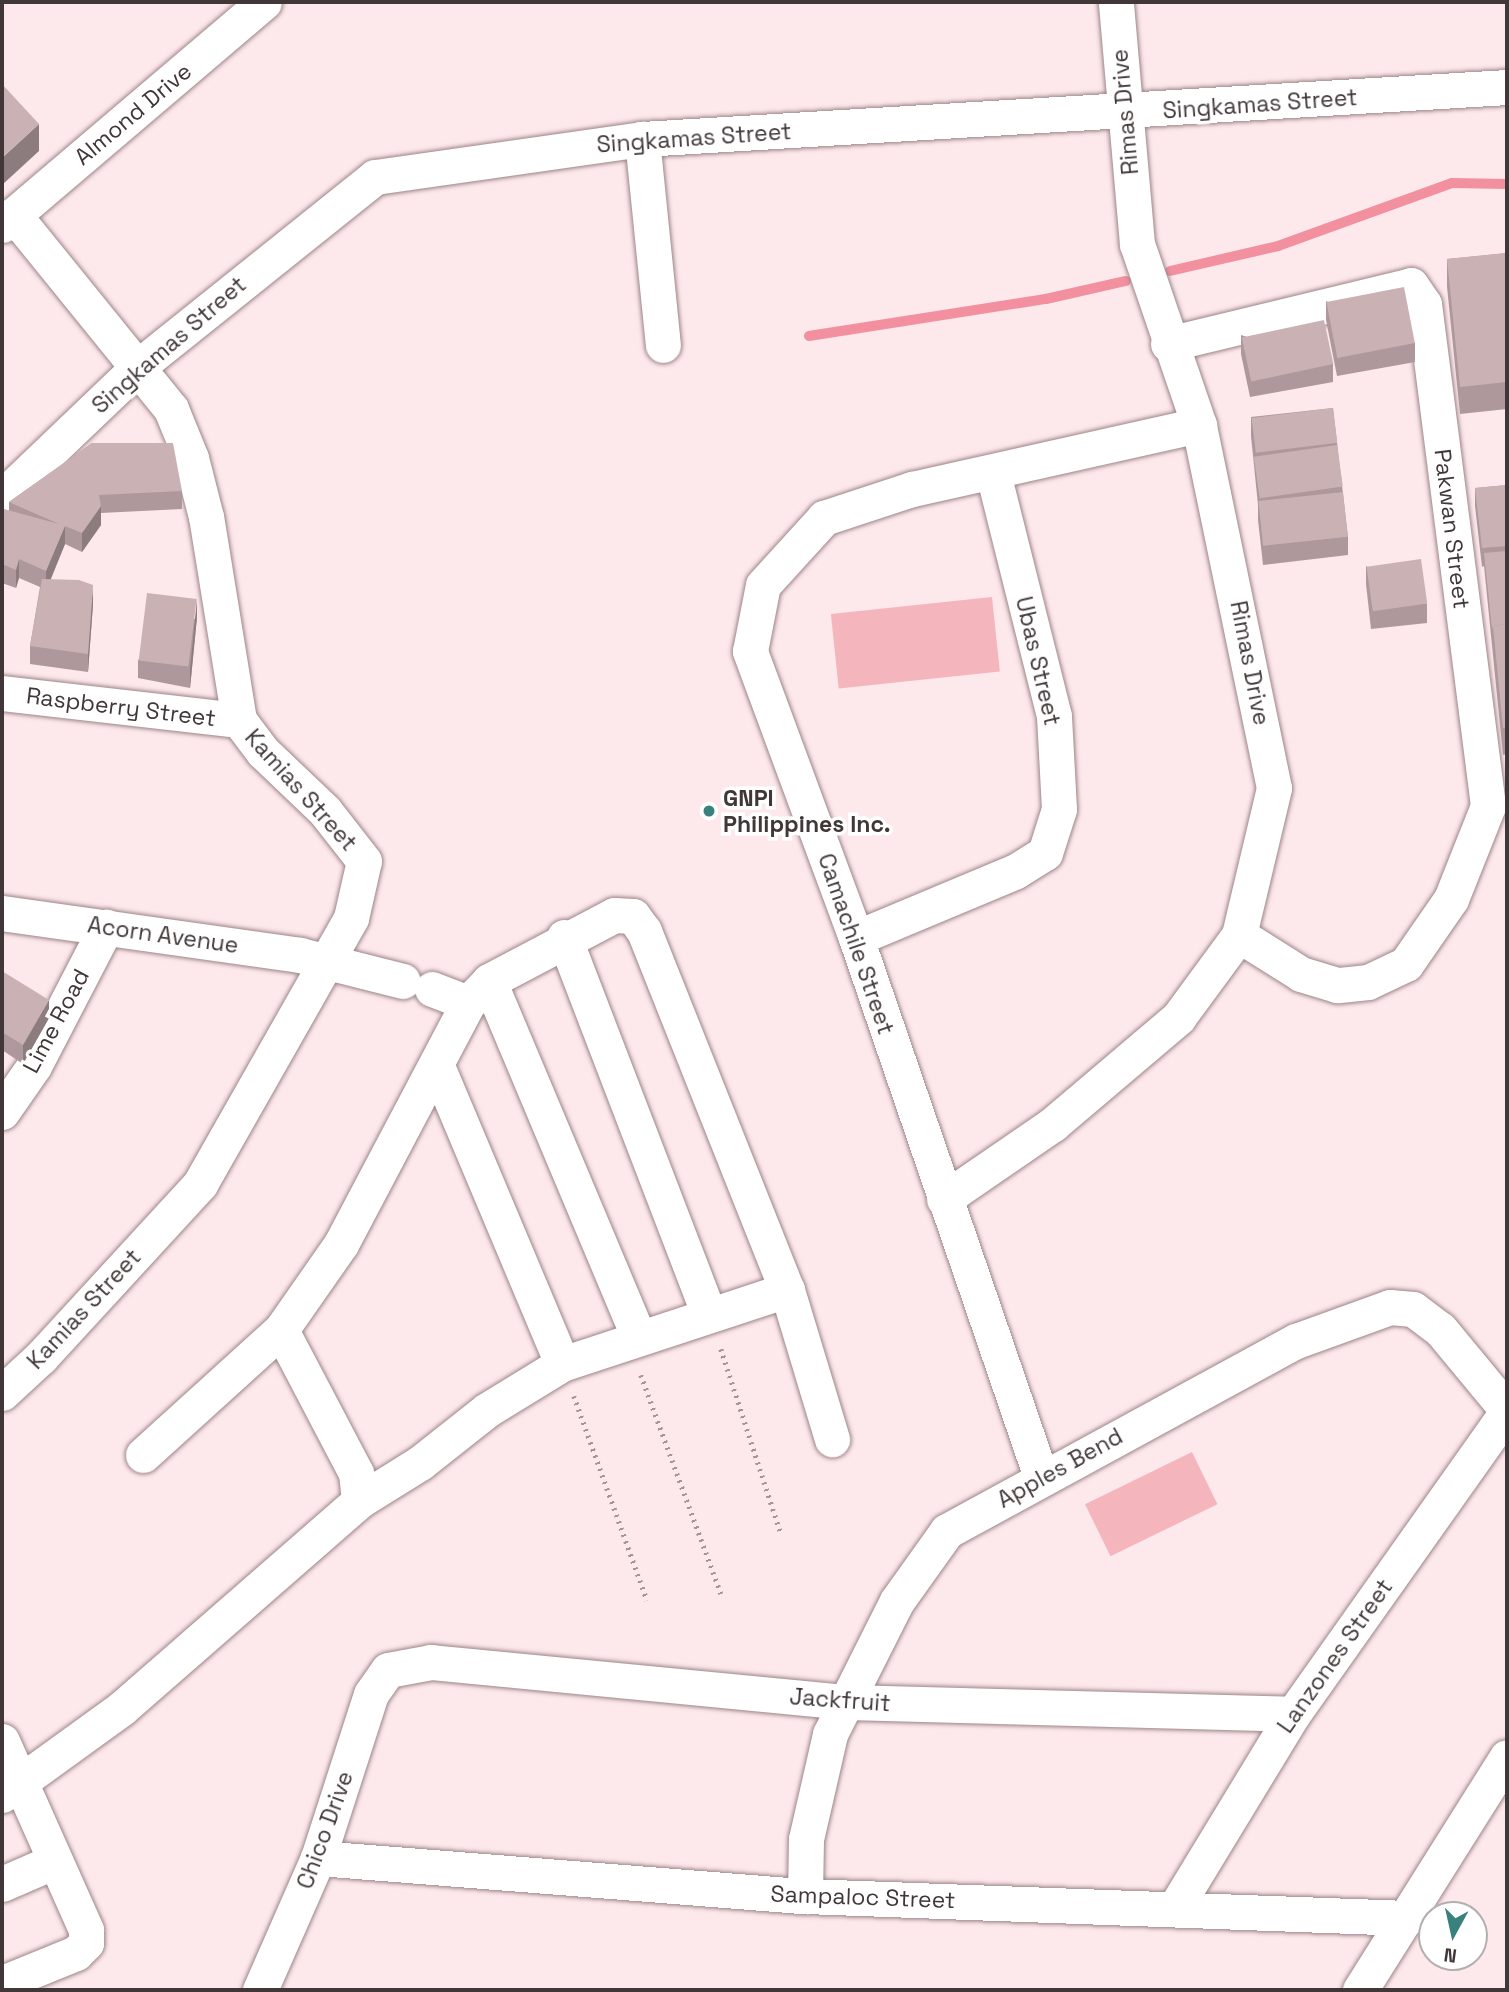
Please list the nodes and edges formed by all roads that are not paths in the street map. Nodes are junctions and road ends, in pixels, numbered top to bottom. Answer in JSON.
{"nodes":[{"id":1,"x":264,"y":2,"type":"edge"},
{"id":2,"x":1116,"y":2,"type":"edge"},
{"id":3,"x":1507,"y":87,"type":"edge"},
{"id":4,"x":1124,"y":113,"type":"junction"},
{"id":5,"x":642,"y":139,"type":"junction"},
{"id":6,"x":8,"y":220,"type":"edge"},
{"id":7,"x":1168,"y":344,"type":"junction"},
{"id":8,"x":663,"y":345,"type":"dead end"},
{"id":9,"x":139,"y":366,"type":"junction"},
{"id":10,"x":1199,"y":425,"type":"junction"},
{"id":11,"x":993,"y":473,"type":"junction"},
{"id":12,"x":2,"y":497,"type":"edge"},
{"id":13,"x":2,"y":693,"type":"edge"},
{"id":14,"x":239,"y":720,"type":"junction"},
{"id":15,"x":2,"y":913,"type":"edge"},
{"id":16,"x":106,"y":927,"type":"junction"},
{"id":17,"x":1239,"y":936,"type":"junction"},
{"id":18,"x":564,"y":937,"type":"junction"},
{"id":19,"x":856,"y":938,"type":"junction"},
{"id":20,"x":324,"y":961,"type":"junction"},
{"id":21,"x":479,"y":992,"type":"junction"},
{"id":22,"x":437,"y":1066,"type":"junction"},
{"id":23,"x":2,"y":1112,"type":"edge"},
{"id":24,"x":944,"y":1199,"type":"junction"},
{"id":25,"x":787,"y":1290,"type":"junction"},
{"id":26,"x":709,"y":1314,"type":"junction"},
{"id":27,"x":281,"y":1330,"type":"junction"},
{"id":28,"x":633,"y":1337,"type":"junction"},
{"id":29,"x":562,"y":1364,"type":"junction"},
{"id":30,"x":2,"y":1393,"type":"edge"},
{"id":31,"x":1507,"y":1411,"type":"edge"},
{"id":32,"x":832,"y":1439,"type":"dead end"},
{"id":33,"x":143,"y":1455,"type":"dead end"},
{"id":34,"x":1041,"y":1476,"type":"junction"},
{"id":35,"x":359,"y":1501,"type":"junction"},
{"id":36,"x":388,"y":1670,"type":"joint"},
{"id":37,"x":845,"y":1702,"type":"junction"},
{"id":38,"x":1293,"y":1714,"type":"junction"},
{"id":39,"x":2,"y":1741,"type":"edge"},
{"id":40,"x":1507,"y":1757,"type":"edge"},
{"id":41,"x":11,"y":1790,"type":"edge"},
{"id":42,"x":318,"y":1858,"type":"junction"},
{"id":43,"x":55,"y":1861,"type":"junction"},
{"id":44,"x":2,"y":1884,"type":"edge"},
{"id":45,"x":805,"y":1896,"type":"junction"},
{"id":46,"x":1175,"y":1908,"type":"junction"},
{"id":47,"x":1408,"y":1919,"type":"junction"},
{"id":48,"x":2,"y":1983,"type":"edge"},
{"id":49,"x":260,"y":1990,"type":"edge"},
{"id":50,"x":1360,"y":1990,"type":"edge"}],
"edges":[{"from":1,"to":6,"type":"street","name":"Almond Drive"},
{"from":2,"to":4,"type":"street","name":"Rimas Drive"},
{"from":3,"to":4,"type":"street","name":"Singkamas Street"},
{"from":4,"to":5,"type":"street","name":"Singkamas Street"},
{"from":4,"to":7,"type":"street","name":"Rimas Drive"},
{"from":5,"to":8,"type":"street"},
{"from":5,"to":9,"type":"street","name":"Singkamas Street"},
{"from":6,"to":9,"type":"street","name":"Kamias Street"},
{"from":7,"to":10,"type":"street","name":"Rimas Drive"},
{"from":7,"to":17,"type":"street","name":"Pakwan Street"},
{"from":9,"to":12,"type":"street","name":"Singkamas Street"},
{"from":9,"to":14,"type":"street","name":"Kamias Street"},
{"from":10,"to":11,"type":"street","name":"Camachile Street"},
{"from":10,"to":17,"type":"street","name":"Rimas Drive"},
{"from":11,"to":19,"type":"street","name":"Ubas Street"},
{"from":11,"to":19,"type":"street","name":"Camachile Street"},
{"from":13,"to":14,"type":"street","name":"Raspberry Street"},
{"from":14,"to":20,"type":"street","name":"Kamias Street"},
{"from":15,"to":16,"type":"street","name":"Acorn Avenue"},
{"from":16,"to":20,"type":"street","name":"Acorn Avenue"},
{"from":16,"to":23,"type":"street","name":"Lime Road"},
{"from":17,"to":24,"type":"street","name":"Rimas Drive"},
{"from":18,"to":21,"type":"street"},
{"from":18,"to":25,"type":"street"},
{"from":18,"to":26,"type":"street"},
{"from":19,"to":24,"type":"street","name":"Camachile Street"},
{"from":20,"to":21,"type":"street","name":"Acorn Avenue"},
{"from":20,"to":30,"type":"street","name":"Kamias Street"},
{"from":21,"to":22,"type":"street"},
{"from":21,"to":28,"type":"street"},
{"from":22,"to":27,"type":"street"},
{"from":22,"to":29,"type":"street"},
{"from":24,"to":34,"type":"street","name":"Camachile Street"},
{"from":25,"to":26,"type":"street"},
{"from":25,"to":32,"type":"street"},
{"from":26,"to":28,"type":"street"},
{"from":27,"to":33,"type":"street"},
{"from":27,"to":35,"type":"street"},
{"from":28,"to":29,"type":"street"},
{"from":29,"to":35,"type":"street"},
{"from":31,"to":34,"type":"street","name":"Apples Bend"},
{"from":31,"to":38,"type":"street","name":"Lanzones Street"},
{"from":34,"to":37,"type":"street","name":"Apples Bend"},
{"from":35,"to":41,"type":"street"},
{"from":36,"to":37,"type":"street","name":"Jackfruit"},
{"from":36,"to":42,"type":"street","name":"Chico Drive"},
{"from":37,"to":38,"type":"street","name":"Jackfruit"},
{"from":37,"to":45,"type":"street","name":"Apples Bend"},
{"from":38,"to":46,"type":"street","name":"Lanzones Street"},
{"from":39,"to":41,"type":"street"},
{"from":40,"to":47,"type":"street"},
{"from":41,"to":43,"type":"street"},
{"from":42,"to":45,"type":"street","name":"Sampaloc Street"},
{"from":42,"to":49,"type":"street","name":"Chico Drive"},
{"from":43,"to":44,"type":"street"},
{"from":43,"to":48,"type":"street"},
{"from":45,"to":46,"type":"street","name":"Sampaloc Street"},
{"from":46,"to":47,"type":"street","name":"Sampaloc Street"},
{"from":47,"to":50,"type":"street"}]}
